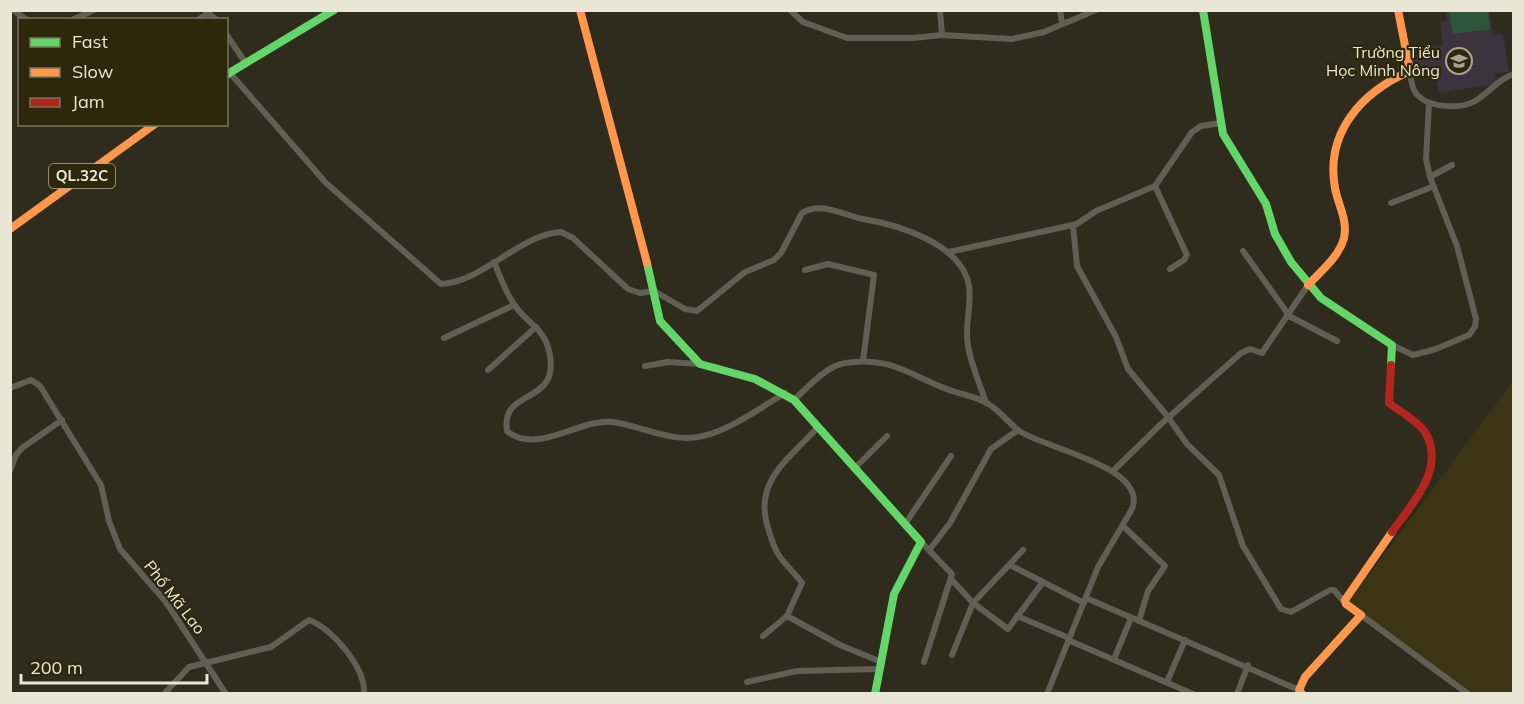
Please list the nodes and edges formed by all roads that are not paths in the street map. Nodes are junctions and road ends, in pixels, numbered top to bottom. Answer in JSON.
{"nodes":[{"id":1,"x":334,"y":10,"type":"edge"},
{"id":2,"x":580,"y":10,"type":"edge"},
{"id":3,"x":790,"y":10,"type":"edge"},
{"id":4,"x":940,"y":10,"type":"edge"},
{"id":5,"x":1060,"y":10,"type":"edge"},
{"id":6,"x":1096,"y":10,"type":"edge"},
{"id":7,"x":1203,"y":10,"type":"edge"},
{"id":8,"x":1398,"y":10,"type":"edge"},
{"id":9,"x":91,"y":11,"type":"edge"},
{"id":10,"x":76,"y":18,"type":"edge"},
{"id":11,"x":201,"y":18,"type":"edge"},
{"id":12,"x":214,"y":18,"type":"edge"},
{"id":13,"x":1062,"y":23,"type":"junction"},
{"id":14,"x":942,"y":35,"type":"junction"},
{"id":15,"x":228,"y":37,"type":"edge"},
{"id":16,"x":245,"y":62,"type":"junction"},
{"id":17,"x":1410,"y":71,"type":"junction"},
{"id":18,"x":228,"y":74,"type":"edge"},
{"id":19,"x":1514,"y":74,"type":"edge"},
{"id":20,"x":1429,"y":103,"type":"junction"},
{"id":21,"x":1221,"y":123,"type":"junction"},
{"id":22,"x":152,"y":126,"type":"edge"},
{"id":23,"x":1452,"y":165,"type":"dead end"},
{"id":24,"x":1430,"y":177,"type":"junction"},
{"id":25,"x":1155,"y":186,"type":"junction"},
{"id":26,"x":1432,"y":187,"type":"junction"},
{"id":27,"x":1390,"y":203,"type":"dead end"},
{"id":28,"x":1073,"y":225,"type":"junction"},
{"id":29,"x":10,"y":229,"type":"edge"},
{"id":30,"x":1243,"y":251,"type":"dead end"},
{"id":31,"x":949,"y":252,"type":"junction"},
{"id":32,"x":494,"y":262,"type":"junction"},
{"id":33,"x":1170,"y":269,"type":"dead end"},
{"id":34,"x":805,"y":270,"type":"dead end"},
{"id":35,"x":1308,"y":285,"type":"junction"},
{"id":36,"x":654,"y":291,"type":"junction"},
{"id":37,"x":514,"y":305,"type":"junction"},
{"id":38,"x":1288,"y":314,"type":"junction"},
{"id":39,"x":536,"y":327,"type":"junction"},
{"id":40,"x":444,"y":338,"type":"dead end"},
{"id":41,"x":1337,"y":341,"type":"dead end"},
{"id":42,"x":1392,"y":345,"type":"junction"},
{"id":43,"x":863,"y":361,"type":"junction"},
{"id":44,"x":700,"y":364,"type":"junction"},
{"id":45,"x":645,"y":366,"type":"dead end"},
{"id":46,"x":488,"y":370,"type":"dead end"},
{"id":47,"x":10,"y":387,"type":"edge"},
{"id":48,"x":785,"y":393,"type":"junction"},
{"id":49,"x":794,"y":400,"type":"junction"},
{"id":50,"x":986,"y":403,"type":"junction"},
{"id":51,"x":1168,"y":417,"type":"junction"},
{"id":52,"x":62,"y":420,"type":"junction"},
{"id":53,"x":818,"y":427,"type":"junction"},
{"id":54,"x":1018,"y":430,"type":"junction"},
{"id":55,"x":887,"y":436,"type":"dead end"},
{"id":56,"x":951,"y":456,"type":"dead end"},
{"id":57,"x":854,"y":469,"type":"junction"},
{"id":58,"x":10,"y":471,"type":"edge"},
{"id":59,"x":1113,"y":471,"type":"junction"},
{"id":60,"x":905,"y":524,"type":"junction"},
{"id":61,"x":1123,"y":526,"type":"junction"},
{"id":62,"x":921,"y":542,"type":"junction"},
{"id":63,"x":930,"y":549,"type":"junction"},
{"id":64,"x":1023,"y":550,"type":"dead end"},
{"id":65,"x":1010,"y":565,"type":"junction"},
{"id":66,"x":951,"y":579,"type":"junction"},
{"id":67,"x":1043,"y":582,"type":"junction"},
{"id":68,"x":1085,"y":600,"type":"junction"},
{"id":69,"x":973,"y":603,"type":"junction"},
{"id":70,"x":1346,"y":604,"type":"junction"},
{"id":71,"x":1361,"y":615,"type":"junction"},
{"id":72,"x":787,"y":616,"type":"junction"},
{"id":73,"x":1017,"y":616,"type":"junction"},
{"id":74,"x":1131,"y":618,"type":"junction"},
{"id":75,"x":1139,"y":621,"type":"junction"},
{"id":76,"x":764,"y":636,"type":"dead end"},
{"id":77,"x":1068,"y":639,"type":"junction"},
{"id":78,"x":1185,"y":640,"type":"junction"},
{"id":79,"x":952,"y":655,"type":"dead end"},
{"id":80,"x":1114,"y":659,"type":"junction"},
{"id":81,"x":924,"y":662,"type":"dead end"},
{"id":82,"x":208,"y":663,"type":"junction"},
{"id":83,"x":879,"y":665,"type":"junction"},
{"id":84,"x":1248,"y":665,"type":"junction"},
{"id":85,"x":747,"y":682,"type":"dead end"},
{"id":86,"x":1167,"y":682,"type":"junction"},
{"id":87,"x":1301,"y":692,"type":"edge"},
{"id":88,"x":164,"y":693,"type":"edge"},
{"id":89,"x":226,"y":693,"type":"edge"},
{"id":90,"x":364,"y":693,"type":"edge"},
{"id":91,"x":874,"y":693,"type":"edge"},
{"id":92,"x":1047,"y":693,"type":"edge"},
{"id":93,"x":1193,"y":693,"type":"edge"},
{"id":94,"x":1236,"y":693,"type":"edge"},
{"id":95,"x":1468,"y":693,"type":"edge"}],
"edges":[{"from":1,"to":16,"type":"main road"},
{"from":2,"to":36,"type":"main road"},
{"from":3,"to":14,"type":"street"},
{"from":4,"to":14,"type":"street"},
{"from":5,"to":13,"type":"street"},
{"from":6,"to":13,"type":"street"},
{"from":7,"to":21,"type":"main road"},
{"from":8,"to":17,"type":"main road"},
{"from":9,"to":10,"type":"street"},
{"from":11,"to":12,"type":"street"},
{"from":13,"to":14,"type":"street"},
{"from":15,"to":16,"type":"street"},
{"from":16,"to":18,"type":"main road"},
{"from":17,"to":20,"type":"street"},
{"from":17,"to":35,"type":"main road"},
{"from":18,"to":32,"type":"street"},
{"from":19,"to":20,"type":"street"},
{"from":20,"to":24,"type":"street"},
{"from":21,"to":25,"type":"street"},
{"from":21,"to":35,"type":"main road"},
{"from":22,"to":29,"type":"main road","number":"QL.32C"},
{"from":23,"to":24,"type":"street"},
{"from":24,"to":26,"type":"street"},
{"from":25,"to":28,"type":"street"},
{"from":25,"to":33,"type":"street"},
{"from":26,"to":27,"type":"street"},
{"from":26,"to":42,"type":"street"},
{"from":28,"to":31,"type":"street"},
{"from":28,"to":51,"type":"street"},
{"from":30,"to":38,"type":"street"},
{"from":31,"to":36,"type":"street"},
{"from":31,"to":50,"type":"street"},
{"from":32,"to":36,"type":"street"},
{"from":32,"to":37,"type":"street"},
{"from":34,"to":43,"type":"street"},
{"from":35,"to":38,"type":"street"},
{"from":35,"to":42,"type":"main road"},
{"from":36,"to":44,"type":"main road"},
{"from":37,"to":39,"type":"street"},
{"from":37,"to":40,"type":"street"},
{"from":38,"to":41,"type":"street"},
{"from":38,"to":51,"type":"street"},
{"from":39,"to":46,"type":"street"},
{"from":39,"to":48,"type":"street"},
{"from":42,"to":70,"type":"main road"},
{"from":43,"to":49,"type":"street"},
{"from":43,"to":50,"type":"street"},
{"from":44,"to":45,"type":"street"},
{"from":44,"to":48,"type":"main road"},
{"from":47,"to":52,"type":"street"},
{"from":48,"to":49,"type":"main road"},
{"from":49,"to":53,"type":"main road"},
{"from":50,"to":54,"type":"street"},
{"from":51,"to":59,"type":"street"},
{"from":51,"to":70,"type":"street"},
{"from":52,"to":58,"type":"street"},
{"from":52,"to":82,"type":"street","name":"Phố Mã Lao"},
{"from":53,"to":57,"type":"main road"},
{"from":53,"to":72,"type":"street"},
{"from":54,"to":59,"type":"street"},
{"from":54,"to":63,"type":"street"},
{"from":55,"to":57,"type":"street"},
{"from":56,"to":60,"type":"street"},
{"from":57,"to":60,"type":"main road"},
{"from":59,"to":61,"type":"street"},
{"from":60,"to":62,"type":"main road"},
{"from":61,"to":68,"type":"street"},
{"from":61,"to":75,"type":"street"},
{"from":62,"to":63,"type":"street"},
{"from":62,"to":83,"type":"main road"},
{"from":63,"to":66,"type":"street"},
{"from":64,"to":65,"type":"street"},
{"from":65,"to":67,"type":"street"},
{"from":65,"to":69,"type":"street"},
{"from":66,"to":69,"type":"street"},
{"from":66,"to":81,"type":"street"},
{"from":67,"to":68,"type":"street"},
{"from":67,"to":73,"type":"street"},
{"from":68,"to":74,"type":"street"},
{"from":68,"to":77,"type":"street"},
{"from":69,"to":73,"type":"street"},
{"from":69,"to":79,"type":"street"},
{"from":70,"to":71,"type":"main road"},
{"from":71,"to":87,"type":"main road"},
{"from":71,"to":95,"type":"street"},
{"from":72,"to":76,"type":"street"},
{"from":72,"to":83,"type":"street"},
{"from":73,"to":77,"type":"street"},
{"from":74,"to":75,"type":"street"},
{"from":74,"to":80,"type":"street"},
{"from":75,"to":78,"type":"street"},
{"from":77,"to":80,"type":"street"},
{"from":77,"to":92,"type":"street"},
{"from":78,"to":84,"type":"street"},
{"from":78,"to":86,"type":"street"},
{"from":80,"to":86,"type":"street"},
{"from":82,"to":88,"type":"street"},
{"from":82,"to":89,"type":"street","name":"Phố Mã Lao"},
{"from":82,"to":90,"type":"street"},
{"from":83,"to":85,"type":"street"},
{"from":83,"to":91,"type":"main road"},
{"from":84,"to":87,"type":"street"},
{"from":84,"to":94,"type":"street"},
{"from":86,"to":93,"type":"street"}]}
